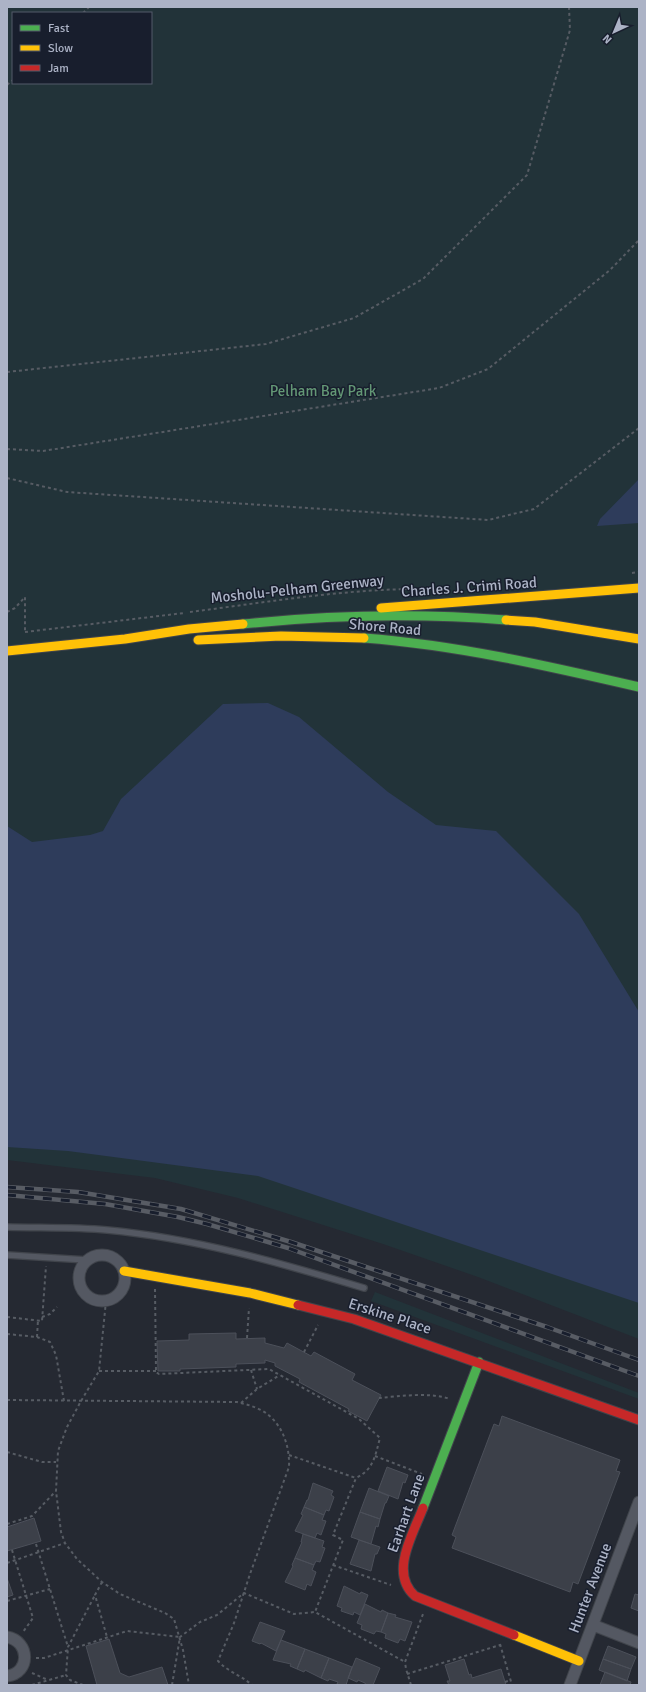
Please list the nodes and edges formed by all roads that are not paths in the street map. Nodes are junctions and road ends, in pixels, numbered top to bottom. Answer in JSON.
{"nodes":[{"id":1,"x":639,"y":588,"type":"edge"},
{"id":2,"x":302,"y":618,"type":"junction"},
{"id":3,"x":125,"y":639,"type":"junction"},
{"id":4,"x":639,"y":639,"type":"edge"},
{"id":5,"x":7,"y":651,"type":"edge"},
{"id":6,"x":639,"y":687,"type":"edge"},
{"id":7,"x":7,"y":1228,"type":"edge"},
{"id":8,"x":7,"y":1255,"type":"edge"},
{"id":9,"x":87,"y":1260,"type":"junction"},
{"id":10,"x":124,"y":1271,"type":"junction"},
{"id":11,"x":364,"y":1288,"type":"dead end"},
{"id":12,"x":479,"y":1362,"type":"junction"},
{"id":13,"x":639,"y":1420,"type":"edge"},
{"id":14,"x":639,"y":1502,"type":"edge"},
{"id":15,"x":592,"y":1625,"type":"junction"},
{"id":16,"x":12,"y":1639,"type":"edge"},
{"id":17,"x":639,"y":1643,"type":"edge"},
{"id":18,"x":579,"y":1661,"type":"junction"},
{"id":19,"x":7,"y":1676,"type":"edge"},
{"id":20,"x":570,"y":1685,"type":"edge"}],
"edges":[{"from":1,"to":2,"type":"main road","name":"Charles J. Crimi Road"},
{"from":2,"to":3,"type":"main road","name":"Shore Road"},
{"from":2,"to":4,"type":"main road","name":"Shore Road"},
{"from":3,"to":5,"type":"main road","name":"Shore Road"},
{"from":3,"to":6,"type":"main road","name":"Shore Road"},
{"from":7,"to":11,"type":"lane"},
{"from":8,"to":9,"type":"lane"},
{"from":9,"to":10,"type":"street"},
{"from":9,"to":10,"type":"street"},
{"from":10,"to":12,"type":"main road","name":"Erskine Place"},
{"from":12,"to":13,"type":"main road","name":"Erskine Place"},
{"from":12,"to":18,"type":"main road","name":"Earhart Lane"},
{"from":14,"to":15,"type":"street","name":"Hunter Avenue"},
{"from":15,"to":17,"type":"street"},
{"from":15,"to":18,"type":"street","name":"Hunter Avenue"},
{"from":16,"to":19,"type":"street"},
{"from":18,"to":20,"type":"street","name":"Hunter Avenue"}]}
